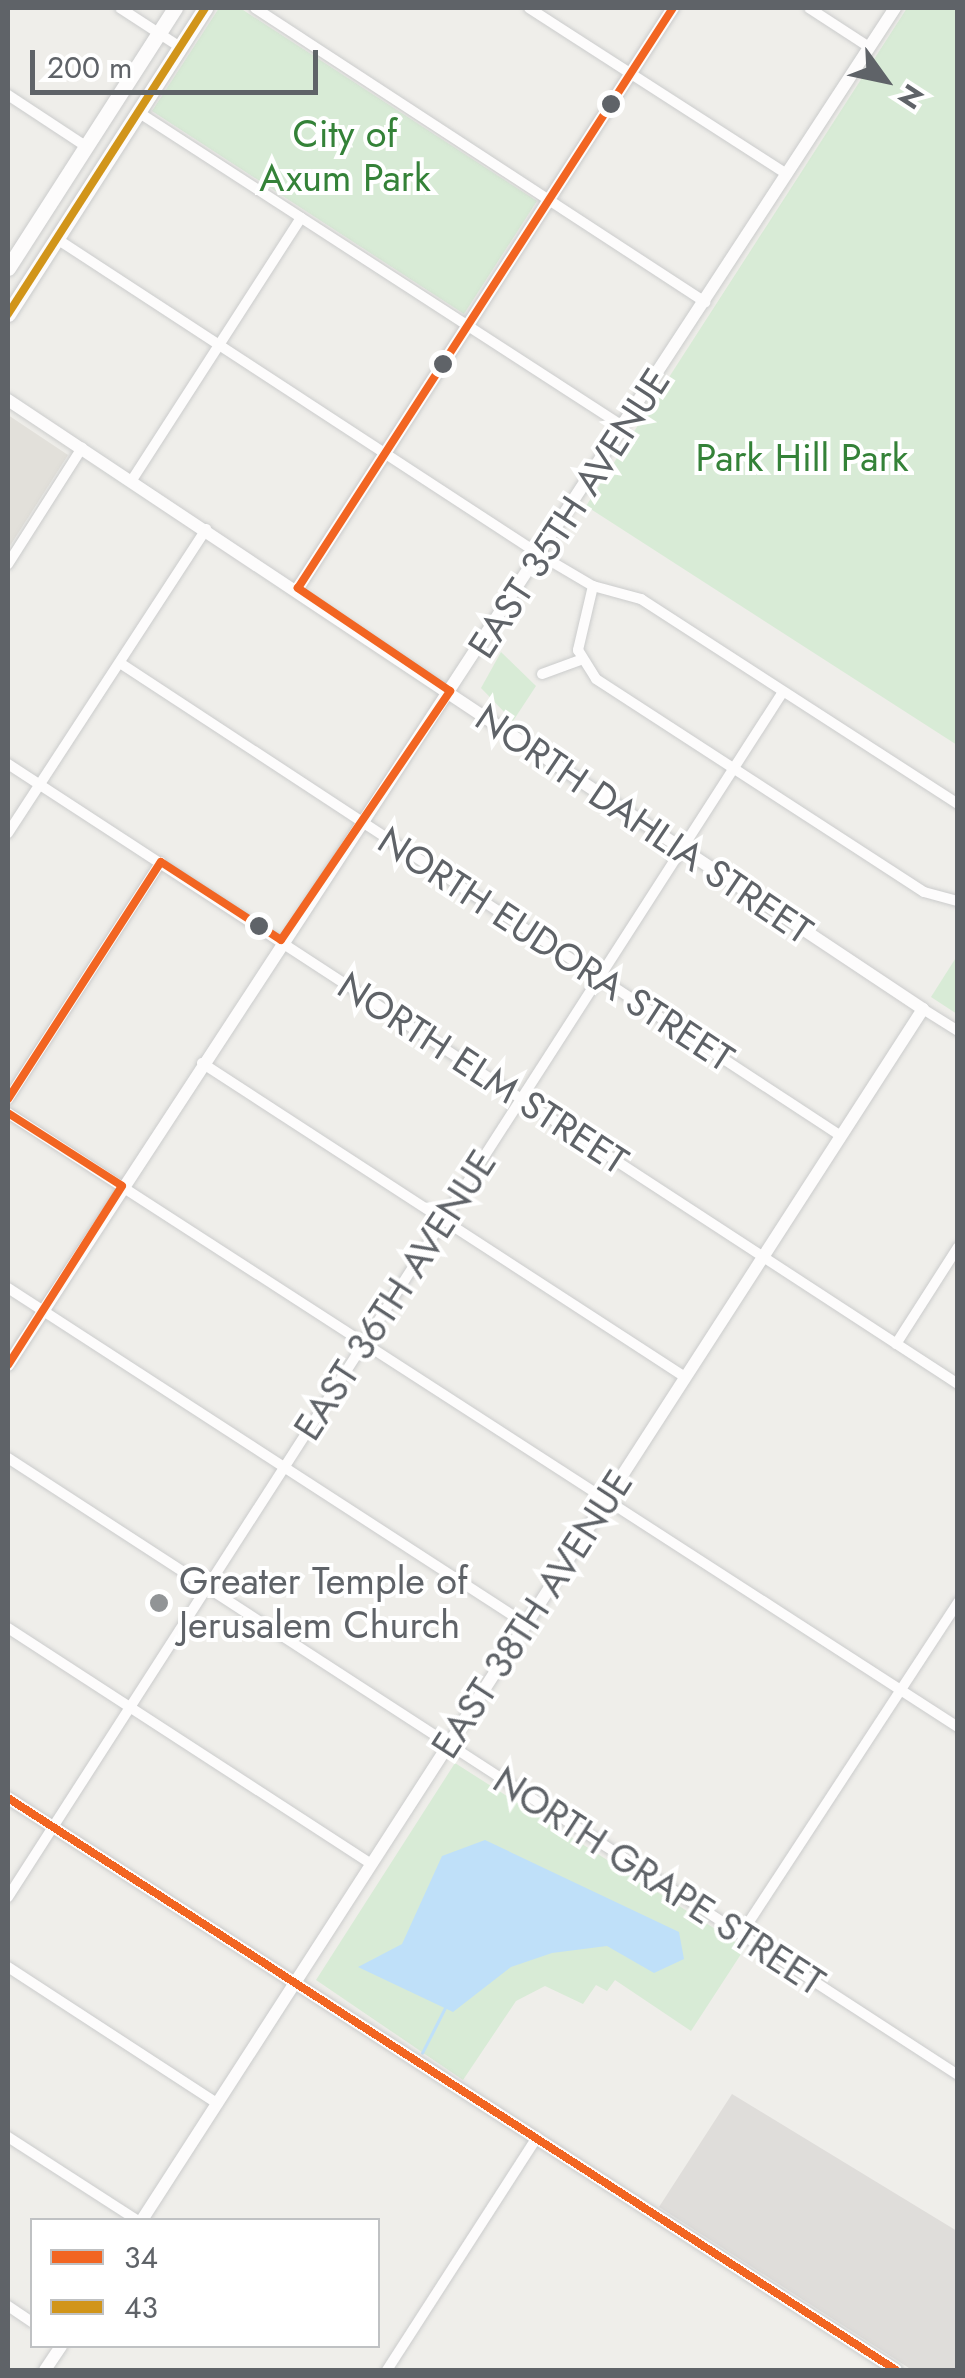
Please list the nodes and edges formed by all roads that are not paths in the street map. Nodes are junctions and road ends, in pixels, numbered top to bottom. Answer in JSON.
{"nodes":[{"id":1,"x":120,"y":8,"type":"edge"},
{"id":2,"x":175,"y":8,"type":"edge"},
{"id":3,"x":205,"y":8,"type":"edge"},
{"id":4,"x":255,"y":8,"type":"edge"},
{"id":5,"x":529,"y":8,"type":"edge"},
{"id":6,"x":673,"y":8,"type":"edge"},
{"id":7,"x":809,"y":8,"type":"edge"},
{"id":8,"x":895,"y":8,"type":"edge"},
{"id":9,"x":159,"y":33,"type":"junction"},
{"id":10,"x":180,"y":46,"type":"junction"},
{"id":11,"x":870,"y":47,"type":"junction"},
{"id":12,"x":631,"y":74,"type":"junction"},
{"id":13,"x":8,"y":95,"type":"edge"},
{"id":14,"x":144,"y":116,"type":"junction"},
{"id":15,"x":82,"y":144,"type":"junction"},
{"id":16,"x":787,"y":174,"type":"junction"},
{"id":17,"x":550,"y":200,"type":"junction"},
{"id":18,"x":302,"y":218,"type":"junction"},
{"id":19,"x":56,"y":239,"type":"junction"},
{"id":20,"x":9,"y":263,"type":"edge"},
{"id":21,"x":705,"y":302,"type":"junction"},
{"id":22,"x":8,"y":314,"type":"edge"},
{"id":23,"x":468,"y":327,"type":"junction"},
{"id":24,"x":220,"y":346,"type":"junction"},
{"id":25,"x":8,"y":400,"type":"edge"},
{"id":26,"x":624,"y":427,"type":"junction"},
{"id":27,"x":78,"y":446,"type":"junction"},
{"id":28,"x":386,"y":454,"type":"junction"},
{"id":29,"x":132,"y":480,"type":"junction"},
{"id":30,"x":206,"y":529,"type":"junction"},
{"id":31,"x":542,"y":556,"type":"junction"},
{"id":32,"x":8,"y":564,"type":"edge"},
{"id":33,"x":593,"y":586,"type":"junction"},
{"id":34,"x":298,"y":588,"type":"junction"},
{"id":35,"x":580,"y":660,"type":"junction"},
{"id":36,"x":120,"y":664,"type":"junction"},
{"id":37,"x":542,"y":674,"type":"dead end"},
{"id":38,"x":450,"y":691,"type":"junction"},
{"id":39,"x":782,"y":693,"type":"junction"},
{"id":40,"x":8,"y":764,"type":"edge"},
{"id":41,"x":733,"y":770,"type":"junction"},
{"id":42,"x":41,"y":784,"type":"junction"},
{"id":43,"x":958,"y":804,"type":"edge"},
{"id":44,"x":358,"y":819,"type":"junction"},
{"id":45,"x":8,"y":833,"type":"edge"},
{"id":46,"x":680,"y":852,"type":"junction"},
{"id":47,"x":160,"y":862,"type":"junction"},
{"id":48,"x":958,"y":902,"type":"edge"},
{"id":49,"x":280,"y":940,"type":"junction"},
{"id":50,"x":600,"y":978,"type":"junction"},
{"id":51,"x":923,"y":1010,"type":"junction"},
{"id":52,"x":958,"y":1032,"type":"edge"},
{"id":53,"x":202,"y":1063,"type":"junction"},
{"id":54,"x":522,"y":1098,"type":"junction"},
{"id":55,"x":8,"y":1099,"type":"edge"},
{"id":56,"x":8,"y":1112,"type":"edge"},
{"id":57,"x":841,"y":1136,"type":"junction"},
{"id":58,"x":122,"y":1186,"type":"junction"},
{"id":59,"x":442,"y":1222,"type":"junction"},
{"id":60,"x":958,"y":1247,"type":"edge"},
{"id":61,"x":762,"y":1257,"type":"junction"},
{"id":62,"x":8,"y":1288,"type":"edge"},
{"id":63,"x":43,"y":1310,"type":"junction"},
{"id":64,"x":364,"y":1342,"type":"junction"},
{"id":65,"x":896,"y":1344,"type":"junction"},
{"id":66,"x":8,"y":1366,"type":"edge"},
{"id":67,"x":685,"y":1377,"type":"junction"},
{"id":68,"x":958,"y":1384,"type":"edge"},
{"id":69,"x":8,"y":1458,"type":"edge"},
{"id":70,"x":284,"y":1468,"type":"junction"},
{"id":71,"x":606,"y":1498,"type":"junction"},
{"id":72,"x":208,"y":1588,"type":"junction"},
{"id":73,"x":958,"y":1602,"type":"edge"},
{"id":74,"x":526,"y":1624,"type":"junction"},
{"id":75,"x":8,"y":1628,"type":"edge"},
{"id":76,"x":900,"y":1689,"type":"junction"},
{"id":77,"x":129,"y":1708,"type":"junction"},
{"id":78,"x":958,"y":1727,"type":"edge"},
{"id":79,"x":448,"y":1744,"type":"junction"},
{"id":80,"x":8,"y":1798,"type":"edge"},
{"id":81,"x":53,"y":1828,"type":"junction"},
{"id":82,"x":371,"y":1864,"type":"junction"},
{"id":83,"x":8,"y":1898,"type":"edge"},
{"id":84,"x":741,"y":1934,"type":"junction"},
{"id":85,"x":8,"y":1966,"type":"edge"},
{"id":86,"x":295,"y":1982,"type":"junction"},
{"id":87,"x":958,"y":2075,"type":"edge"},
{"id":88,"x":217,"y":2103,"type":"junction"},
{"id":89,"x":8,"y":2137,"type":"edge"},
{"id":90,"x":537,"y":2137,"type":"junction"},
{"id":91,"x":136,"y":2218,"type":"edge"},
{"id":92,"x":140,"y":2218,"type":"edge"},
{"id":93,"x":8,"y":2306,"type":"edge"},
{"id":94,"x":30,"y":2321,"type":"edge"},
{"id":95,"x":60,"y":2348,"type":"edge"},
{"id":96,"x":45,"y":2370,"type":"edge"},
{"id":97,"x":387,"y":2370,"type":"edge"},
{"id":98,"x":896,"y":2370,"type":"edge"}],
"edges":[{"from":1,"to":9,"type":"street"},
{"from":2,"to":9,"type":"main road"},
{"from":3,"to":10,"type":"main road"},
{"from":4,"to":17,"type":"street"},
{"from":5,"to":12,"type":"street"},
{"from":6,"to":12,"type":"street"},
{"from":7,"to":11,"type":"street"},
{"from":8,"to":11,"type":"street","name":"EAST 35TH AVENUE"},
{"from":9,"to":10,"type":"street"},
{"from":9,"to":15,"type":"main road"},
{"from":10,"to":14,"type":"main road"},
{"from":11,"to":16,"type":"street","name":"EAST 35TH AVENUE"},
{"from":12,"to":16,"type":"street"},
{"from":12,"to":17,"type":"street"},
{"from":13,"to":15,"type":"street"},
{"from":14,"to":18,"type":"street"},
{"from":14,"to":19,"type":"main road"},
{"from":15,"to":20,"type":"main road"},
{"from":16,"to":21,"type":"street","name":"EAST 35TH AVENUE"},
{"from":17,"to":21,"type":"street"},
{"from":17,"to":23,"type":"street"},
{"from":18,"to":23,"type":"street"},
{"from":18,"to":24,"type":"street"},
{"from":19,"to":22,"type":"main road"},
{"from":19,"to":24,"type":"street"},
{"from":21,"to":26,"type":"street","name":"EAST 35TH AVENUE"},
{"from":23,"to":26,"type":"street"},
{"from":23,"to":28,"type":"street"},
{"from":24,"to":28,"type":"street"},
{"from":24,"to":29,"type":"street"},
{"from":25,"to":27,"type":"street","name":"NORTH DAHLIA STREET"},
{"from":26,"to":31,"type":"street","name":"EAST 35TH AVENUE"},
{"from":27,"to":29,"type":"street","name":"NORTH DAHLIA STREET"},
{"from":27,"to":32,"type":"street"},
{"from":28,"to":31,"type":"street"},
{"from":28,"to":34,"type":"street"},
{"from":29,"to":30,"type":"street","name":"NORTH DAHLIA STREET"},
{"from":30,"to":34,"type":"street","name":"NORTH DAHLIA STREET"},
{"from":30,"to":36,"type":"street"},
{"from":31,"to":33,"type":"street"},
{"from":31,"to":38,"type":"street","name":"EAST 35TH AVENUE"},
{"from":33,"to":35,"type":"street"},
{"from":33,"to":39,"type":"street"},
{"from":34,"to":38,"type":"street","name":"NORTH DAHLIA STREET"},
{"from":35,"to":37,"type":"street"},
{"from":35,"to":41,"type":"street"},
{"from":36,"to":42,"type":"street"},
{"from":36,"to":44,"type":"street","name":"NORTH EUDORA STREET"},
{"from":38,"to":44,"type":"street","name":"EAST 35TH AVENUE"},
{"from":38,"to":46,"type":"street","name":"NORTH DAHLIA STREET"},
{"from":39,"to":41,"type":"street","name":"EAST 36TH AVENUE"},
{"from":39,"to":43,"type":"street"},
{"from":40,"to":42,"type":"street","name":"NORTH ELM STREET"},
{"from":41,"to":46,"type":"street","name":"EAST 36TH AVENUE"},
{"from":41,"to":48,"type":"street"},
{"from":42,"to":45,"type":"street"},
{"from":42,"to":47,"type":"street","name":"NORTH ELM STREET"},
{"from":44,"to":49,"type":"street","name":"EAST 35TH AVENUE"},
{"from":44,"to":50,"type":"street","name":"NORTH EUDORA STREET"},
{"from":46,"to":50,"type":"street","name":"EAST 36TH AVENUE"},
{"from":46,"to":51,"type":"street","name":"NORTH DAHLIA STREET"},
{"from":47,"to":49,"type":"street","name":"NORTH ELM STREET"},
{"from":47,"to":55,"type":"street"},
{"from":49,"to":53,"type":"street","name":"EAST 35TH AVENUE"},
{"from":49,"to":54,"type":"street","name":"NORTH ELM STREET"},
{"from":50,"to":54,"type":"street","name":"EAST 36TH AVENUE"},
{"from":50,"to":57,"type":"street","name":"NORTH EUDORA STREET"},
{"from":51,"to":52,"type":"street","name":"NORTH DAHLIA STREET"},
{"from":51,"to":57,"type":"street","name":"EAST 38TH AVENUE"},
{"from":53,"to":58,"type":"street","name":"EAST 35TH AVENUE"},
{"from":53,"to":59,"type":"street"},
{"from":54,"to":59,"type":"street","name":"EAST 36TH AVENUE"},
{"from":54,"to":61,"type":"street","name":"NORTH ELM STREET"},
{"from":56,"to":58,"type":"street"},
{"from":57,"to":61,"type":"street","name":"EAST 38TH AVENUE"},
{"from":58,"to":63,"type":"street","name":"EAST 35TH AVENUE"},
{"from":58,"to":64,"type":"street"},
{"from":59,"to":64,"type":"street","name":"EAST 36TH AVENUE"},
{"from":59,"to":67,"type":"street"},
{"from":60,"to":65,"type":"street"},
{"from":61,"to":65,"type":"street","name":"NORTH ELM STREET"},
{"from":61,"to":67,"type":"street","name":"EAST 38TH AVENUE"},
{"from":62,"to":63,"type":"street"},
{"from":63,"to":66,"type":"street","name":"EAST 35TH AVENUE"},
{"from":63,"to":70,"type":"street"},
{"from":64,"to":70,"type":"street","name":"EAST 36TH AVENUE"},
{"from":64,"to":71,"type":"street"},
{"from":65,"to":68,"type":"street","name":"NORTH ELM STREET"},
{"from":67,"to":71,"type":"street","name":"EAST 38TH AVENUE"},
{"from":69,"to":72,"type":"street","name":"NORTH GRAPE STREET"},
{"from":70,"to":72,"type":"street","name":"EAST 36TH AVENUE"},
{"from":70,"to":74,"type":"street"},
{"from":71,"to":74,"type":"street","name":"EAST 38TH AVENUE"},
{"from":71,"to":76,"type":"street"},
{"from":72,"to":77,"type":"street","name":"EAST 36TH AVENUE"},
{"from":72,"to":79,"type":"street","name":"NORTH GRAPE STREET"},
{"from":73,"to":76,"type":"street"},
{"from":74,"to":79,"type":"street","name":"EAST 38TH AVENUE"},
{"from":75,"to":77,"type":"street"},
{"from":76,"to":78,"type":"street"},
{"from":76,"to":84,"type":"street"},
{"from":77,"to":81,"type":"street","name":"EAST 36TH AVENUE"},
{"from":77,"to":82,"type":"street"},
{"from":79,"to":82,"type":"street","name":"EAST 38TH AVENUE"},
{"from":79,"to":84,"type":"street","name":"NORTH GRAPE STREET"},
{"from":80,"to":81,"type":"street"},
{"from":81,"to":83,"type":"street","name":"EAST 36TH AVENUE"},
{"from":81,"to":86,"type":"street"},
{"from":82,"to":86,"type":"street","name":"EAST 38TH AVENUE"},
{"from":84,"to":87,"type":"street","name":"NORTH GRAPE STREET"},
{"from":85,"to":88,"type":"street"},
{"from":86,"to":88,"type":"street","name":"EAST 38TH AVENUE"},
{"from":86,"to":90,"type":"street"},
{"from":88,"to":92,"type":"street","name":"EAST 38TH AVENUE"},
{"from":89,"to":91,"type":"street"},
{"from":90,"to":97,"type":"street"},
{"from":90,"to":98,"type":"street"},
{"from":93,"to":94,"type":"street"},
{"from":95,"to":96,"type":"street"}]}
